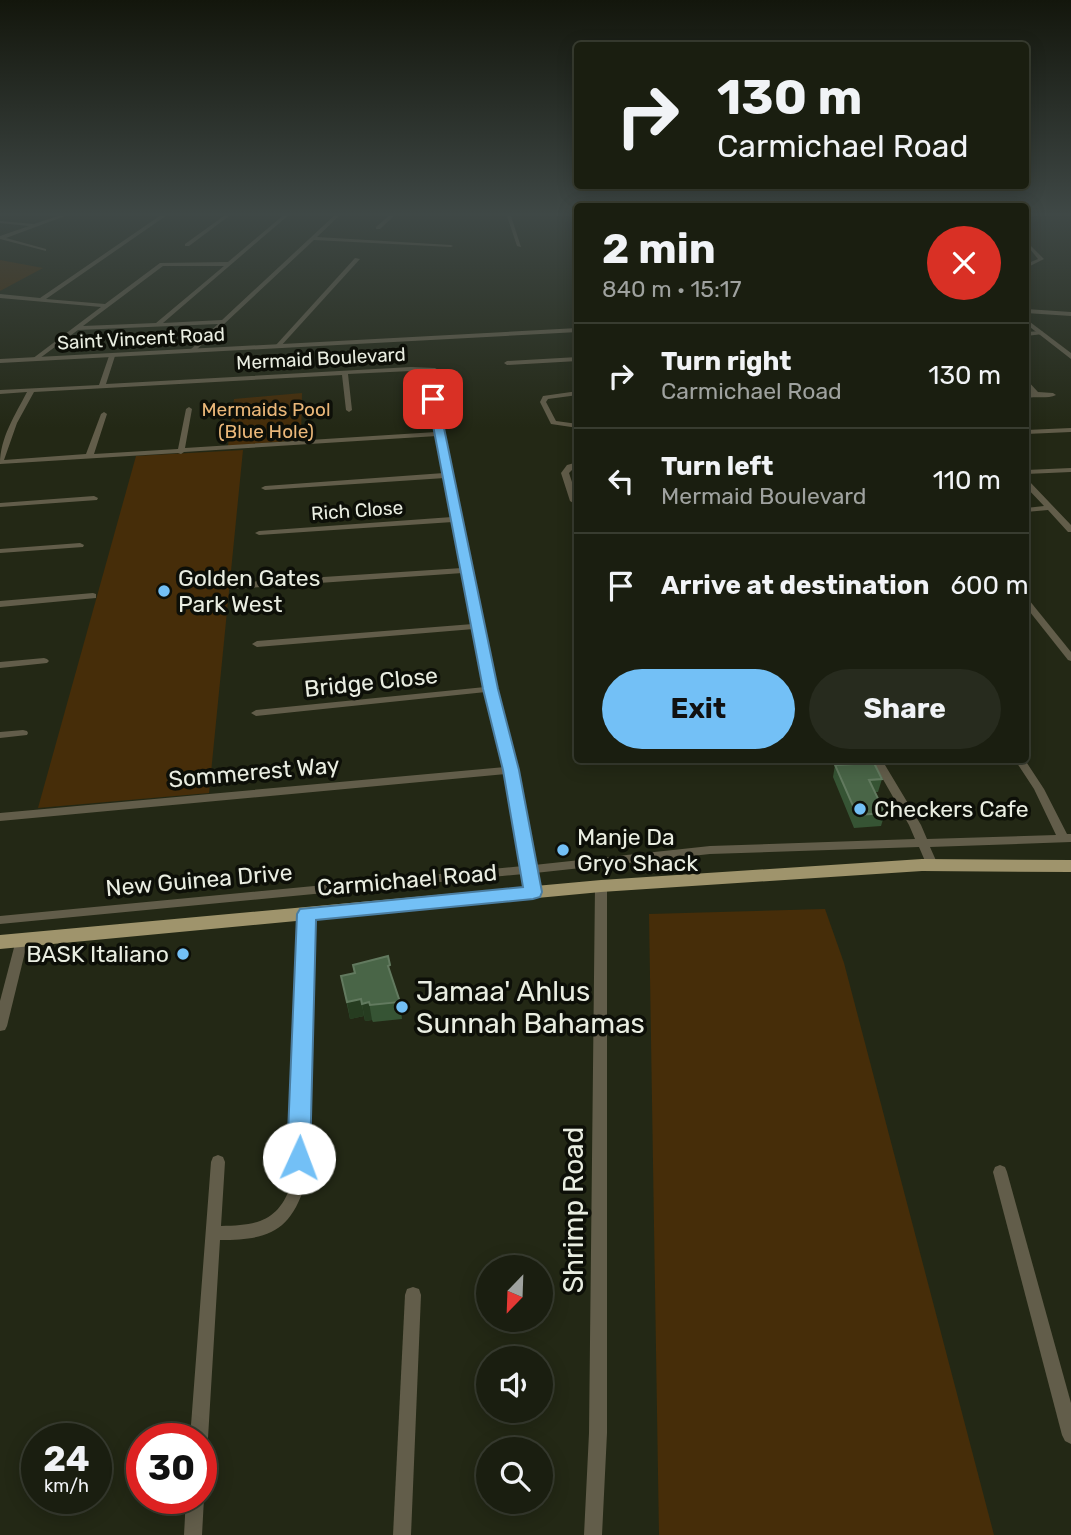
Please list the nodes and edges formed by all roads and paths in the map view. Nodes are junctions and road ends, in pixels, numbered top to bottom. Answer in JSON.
{"nodes":[{"id":1,"x":63,"y":285,"type":"edge"},
{"id":2,"x":135,"y":285,"type":"edge"},
{"id":3,"x":204,"y":285,"type":"edge"},
{"id":4,"x":262,"y":285,"type":"edge"},
{"id":5,"x":334,"y":285,"type":"edge"},
{"id":6,"x":0,"y":296,"type":"edge"},
{"id":7,"x":41,"y":300,"type":"junction"},
{"id":8,"x":106,"y":306,"type":"junction"},
{"id":9,"x":1029,"y":311,"type":"edge"},
{"id":10,"x":1071,"y":314,"type":"edge"},
{"id":11,"x":222,"y":322,"type":"junction"},
{"id":12,"x":1029,"y":323,"type":"edge"},
{"id":13,"x":158,"y":325,"type":"junction"},
{"id":14,"x":76,"y":328,"type":"junction"},
{"id":15,"x":574,"y":330,"type":"edge"},
{"id":16,"x":1041,"y":333,"type":"junction"},
{"id":17,"x":1029,"y":334,"type":"edge"},
{"id":18,"x":278,"y":346,"type":"junction"},
{"id":19,"x":192,"y":351,"type":"junction"},
{"id":20,"x":112,"y":355,"type":"junction"},
{"id":21,"x":1071,"y":358,"type":"edge"},
{"id":22,"x":574,"y":359,"type":"edge"},
{"id":23,"x":34,"y":360,"type":"junction"},
{"id":24,"x":0,"y":362,"type":"edge"},
{"id":25,"x":507,"y":363,"type":"dead end"},
{"id":26,"x":345,"y":373,"type":"junction"},
{"id":27,"x":1029,"y":385,"type":"edge"},
{"id":28,"x":102,"y":386,"type":"junction"},
{"id":29,"x":31,"y":391,"type":"junction"},
{"id":30,"x":0,"y":393,"type":"edge"},
{"id":31,"x":574,"y":393,"type":"edge"},
{"id":32,"x":1035,"y":394,"type":"junction"},
{"id":33,"x":1029,"y":395,"type":"edge"},
{"id":34,"x":1053,"y":395,"type":"dead end"},
{"id":35,"x":189,"y":409,"type":"dead end"},
{"id":36,"x":349,"y":410,"type":"dead end"},
{"id":37,"x":104,"y":414,"type":"dead end"},
{"id":38,"x":574,"y":426,"type":"edge"},
{"id":39,"x":1071,"y":430,"type":"edge"},
{"id":40,"x":1029,"y":432,"type":"edge"},
{"id":41,"x":441,"y":434,"type":"junction"},
{"id":42,"x":181,"y":452,"type":"junction"},
{"id":43,"x":89,"y":457,"type":"junction"},
{"id":44,"x":0,"y":462,"type":"edge"},
{"id":45,"x":574,"y":466,"type":"edge"},
{"id":46,"x":1071,"y":470,"type":"edge"},
{"id":47,"x":1029,"y":472,"type":"edge"},
{"id":48,"x":450,"y":475,"type":"junction"},
{"id":49,"x":1029,"y":486,"type":"edge"},
{"id":50,"x":265,"y":488,"type":"dead end"},
{"id":51,"x":94,"y":498,"type":"dead end"},
{"id":52,"x":574,"y":500,"type":"edge"},
{"id":53,"x":0,"y":505,"type":"edge"},
{"id":54,"x":1050,"y":508,"type":"junction"},
{"id":55,"x":1029,"y":510,"type":"edge"},
{"id":56,"x":1058,"y":516,"type":"junction"},
{"id":57,"x":1071,"y":516,"type":"edge"},
{"id":58,"x":458,"y":519,"type":"junction"},
{"id":59,"x":1071,"y":530,"type":"edge"},
{"id":60,"x":259,"y":533,"type":"dead end"},
{"id":61,"x":80,"y":545,"type":"dead end"},
{"id":62,"x":0,"y":551,"type":"edge"},
{"id":63,"x":468,"y":570,"type":"junction"},
{"id":64,"x":233,"y":586,"type":"dead end"},
{"id":65,"x":93,"y":596,"type":"dead end"},
{"id":66,"x":0,"y":604,"type":"edge"},
{"id":67,"x":1029,"y":606,"type":"edge"},
{"id":68,"x":478,"y":626,"type":"junction"},
{"id":69,"x":257,"y":644,"type":"dead end"},
{"id":70,"x":1071,"y":658,"type":"edge"},
{"id":71,"x":44,"y":661,"type":"dead end"},
{"id":72,"x":0,"y":665,"type":"edge"},
{"id":73,"x":490,"y":689,"type":"junction"},
{"id":74,"x":256,"y":713,"type":"dead end"},
{"id":75,"x":23,"y":733,"type":"dead end"},
{"id":76,"x":0,"y":734,"type":"edge"},
{"id":77,"x":879,"y":763,"type":"edge"},
{"id":78,"x":1022,"y":763,"type":"edge"},
{"id":79,"x":511,"y":770,"type":"junction"},
{"id":80,"x":0,"y":817,"type":"edge"},
{"id":81,"x":1067,"y":838,"type":"edge"},
{"id":82,"x":922,"y":841,"type":"junction"},
{"id":83,"x":932,"y":865,"type":"junction"},
{"id":84,"x":1071,"y":866,"type":"edge"},
{"id":85,"x":528,"y":870,"type":"junction"},
{"id":86,"x":601,"y":886,"type":"junction"},
{"id":87,"x":533,"y":892,"type":"junction"},
{"id":88,"x":307,"y":914,"type":"junction"},
{"id":89,"x":0,"y":920,"type":"edge"},
{"id":90,"x":22,"y":940,"type":"junction"},
{"id":91,"x":0,"y":942,"type":"edge"},
{"id":92,"x":0,"y":1026,"type":"edge"},
{"id":93,"x":218,"y":1162,"type":"dead end"},
{"id":94,"x":1000,"y":1172,"type":"dead end"},
{"id":95,"x":212,"y":1233,"type":"junction"},
{"id":96,"x":413,"y":1295,"type":"dead end"},
{"id":97,"x":200,"y":1423,"type":"edge"},
{"id":98,"x":1071,"y":1435,"type":"edge"},
{"id":99,"x":194,"y":1514,"type":"edge"},
{"id":100,"x":193,"y":1535,"type":"edge"},
{"id":101,"x":402,"y":1535,"type":"edge"},
{"id":102,"x":593,"y":1535,"type":"edge"}],
"edges":[{"from":1,"to":7,"type":"street"},
{"from":2,"to":8,"type":"street"},
{"from":3,"to":13,"type":"street"},
{"from":4,"to":11,"type":"street"},
{"from":5,"to":18,"type":"street"},
{"from":6,"to":7,"type":"street"},
{"from":7,"to":8,"type":"street"},
{"from":8,"to":14,"type":"street"},
{"from":9,"to":10,"type":"street"},
{"from":11,"to":13,"type":"street"},
{"from":11,"to":19,"type":"street"},
{"from":12,"to":16,"type":"street"},
{"from":13,"to":14,"type":"street"},
{"from":14,"to":23,"type":"street"},
{"from":15,"to":18,"type":"street","name":"Saint Vincent Road"},
{"from":16,"to":17,"type":"street"},
{"from":16,"to":21,"type":"street"},
{"from":18,"to":19,"type":"street","name":"Saint Vincent Road"},
{"from":19,"to":20,"type":"street","name":"Saint Vincent Road"},
{"from":20,"to":23,"type":"street","name":"Saint Vincent Road"},
{"from":20,"to":28,"type":"street"},
{"from":22,"to":25,"type":"street"},
{"from":23,"to":24,"type":"street","name":"Saint Vincent Road"},
{"from":26,"to":28,"type":"street","name":"Mermaid Boulevard"},
{"from":26,"to":36,"type":"street"},
{"from":26,"to":41,"type":"street","name":"Mermaid Boulevard"},
{"from":27,"to":32,"type":"street"},
{"from":28,"to":29,"type":"street","name":"Mermaid Boulevard"},
{"from":29,"to":30,"type":"street","name":"Mermaid Boulevard"},
{"from":29,"to":44,"type":"street"},
{"from":31,"to":38,"type":"street"},
{"from":32,"to":33,"type":"street"},
{"from":32,"to":34,"type":"street"},
{"from":35,"to":42,"type":"street"},
{"from":37,"to":43,"type":"street"},
{"from":39,"to":40,"type":"street"},
{"from":41,"to":42,"type":"street"},
{"from":41,"to":48,"type":"street","name":"Mermaid Boulevard"},
{"from":42,"to":43,"type":"street"},
{"from":43,"to":44,"type":"street"},
{"from":45,"to":52,"type":"street"},
{"from":46,"to":47,"type":"street"},
{"from":48,"to":50,"type":"street"},
{"from":48,"to":58,"type":"street","name":"Mermaid Boulevard"},
{"from":49,"to":54,"type":"street"},
{"from":51,"to":53,"type":"street"},
{"from":54,"to":55,"type":"street"},
{"from":54,"to":56,"type":"street"},
{"from":56,"to":57,"type":"street"},
{"from":56,"to":59,"type":"street"},
{"from":58,"to":60,"type":"street","name":"Rich Close"},
{"from":58,"to":63,"type":"street","name":"Mermaid Boulevard"},
{"from":61,"to":62,"type":"street"},
{"from":63,"to":64,"type":"street"},
{"from":63,"to":68,"type":"street","name":"Mermaid Boulevard"},
{"from":65,"to":66,"type":"street"},
{"from":67,"to":70,"type":"street"},
{"from":68,"to":69,"type":"street"},
{"from":68,"to":73,"type":"street","name":"Mermaid Boulevard"},
{"from":71,"to":72,"type":"street"},
{"from":73,"to":74,"type":"street","name":"Bridge Close"},
{"from":73,"to":79,"type":"street","name":"Mermaid Boulevard"},
{"from":75,"to":76,"type":"street"},
{"from":77,"to":82,"type":"street"},
{"from":78,"to":81,"type":"street"},
{"from":79,"to":80,"type":"street","name":"Sommerest Way"},
{"from":79,"to":85,"type":"street","name":"Mermaid Boulevard"},
{"from":81,"to":82,"type":"street","name":"New Guinea Drive"},
{"from":82,"to":83,"type":"street"},
{"from":82,"to":85,"type":"street","name":"New Guinea Drive"},
{"from":83,"to":84,"type":"main road","name":"Carmichael Road"},
{"from":83,"to":86,"type":"main road","name":"Carmichael Road"},
{"from":85,"to":87,"type":"street","name":"Mermaid Boulevard"},
{"from":85,"to":89,"type":"street","name":"New Guinea Drive"},
{"from":86,"to":87,"type":"main road","name":"Carmichael Road"},
{"from":86,"to":102,"type":"street","name":"Shrimp Road"},
{"from":87,"to":88,"type":"main road","name":"Carmichael Road"},
{"from":88,"to":90,"type":"main road","name":"Carmichael Road"},
{"from":88,"to":95,"type":"street"},
{"from":90,"to":91,"type":"main road","name":"Carmichael Road"},
{"from":90,"to":92,"type":"street"},
{"from":93,"to":95,"type":"street"},
{"from":94,"to":98,"type":"street"},
{"from":95,"to":97,"type":"street"},
{"from":96,"to":101,"type":"street"},
{"from":99,"to":100,"type":"street"}]}
